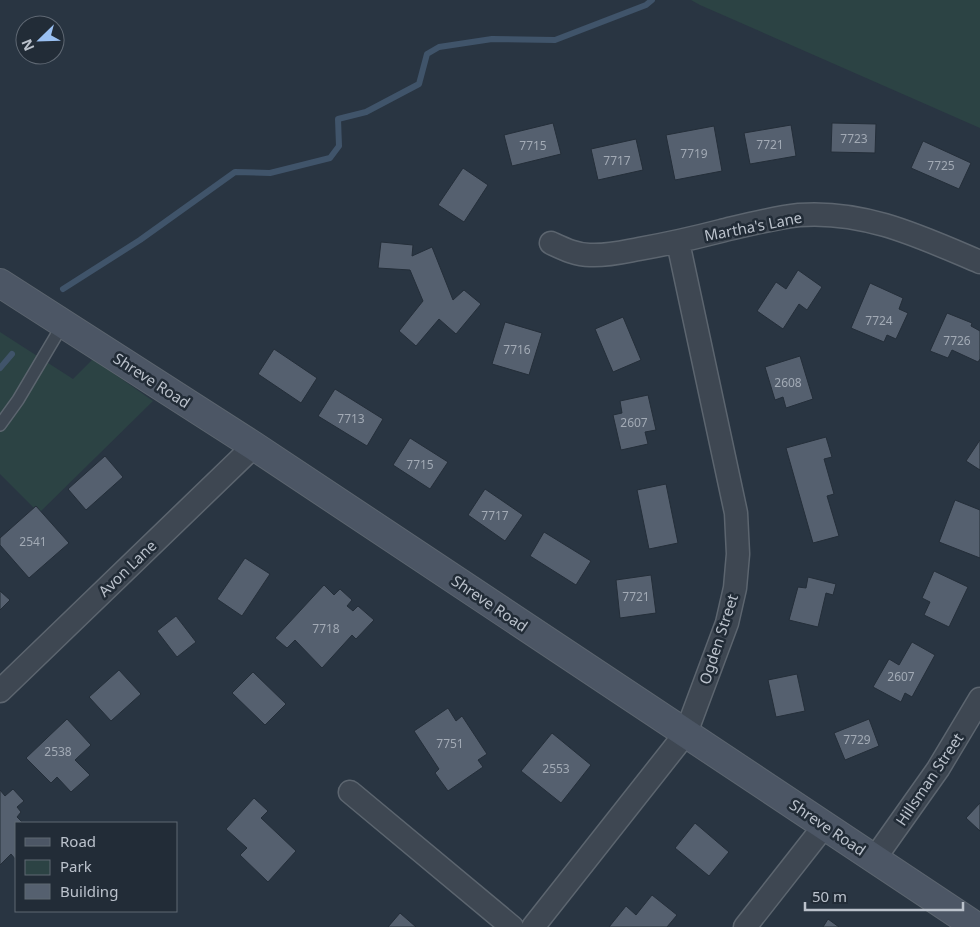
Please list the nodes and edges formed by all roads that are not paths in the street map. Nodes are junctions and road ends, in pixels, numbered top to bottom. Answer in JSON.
{"nodes":[{"id":1,"x":678,"y":242,"type":"junction"},
{"id":2,"x":551,"y":243,"type":"dead end"},
{"id":3,"x":980,"y":262,"type":"edge"},
{"id":4,"x":0,"y":283,"type":"edge"},
{"id":5,"x":64,"y":324,"type":"junction"},
{"id":6,"x":0,"y":425,"type":"edge"},
{"id":7,"x":254,"y":446,"type":"junction"},
{"id":8,"x":0,"y":691,"type":"edge"},
{"id":9,"x":980,"y":698,"type":"edge"},
{"id":10,"x":686,"y":733,"type":"junction"},
{"id":11,"x":350,"y":792,"type":"dead end"},
{"id":12,"x":825,"y":825,"type":"junction"},
{"id":13,"x":875,"y":858,"type":"junction"},
{"id":14,"x":512,"y":927,"type":"edge"},
{"id":15,"x":533,"y":927,"type":"edge"},
{"id":16,"x":745,"y":927,"type":"edge"},
{"id":17,"x":977,"y":927,"type":"edge"}],
"edges":[{"from":1,"to":2,"type":"street","name":"Martha's Lane"},
{"from":1,"to":3,"type":"street","name":"Martha's Lane"},
{"from":1,"to":10,"type":"street","name":"Ogden Street"},
{"from":4,"to":5,"type":"main road","name":"Shreve Road"},
{"from":5,"to":6,"type":"lane"},
{"from":5,"to":7,"type":"main road","name":"Shreve Road"},
{"from":7,"to":8,"type":"street","name":"Avon Lane"},
{"from":7,"to":10,"type":"main road","name":"Shreve Road"},
{"from":9,"to":13,"type":"street","name":"Hillsman Street"},
{"from":10,"to":12,"type":"main road","name":"Shreve Road"},
{"from":10,"to":15,"type":"street","name":"Ogden Street"},
{"from":11,"to":14,"type":"street"},
{"from":12,"to":13,"type":"main road","name":"Shreve Road"},
{"from":12,"to":16,"type":"street"},
{"from":13,"to":17,"type":"main road","name":"Shreve Road"}]}
